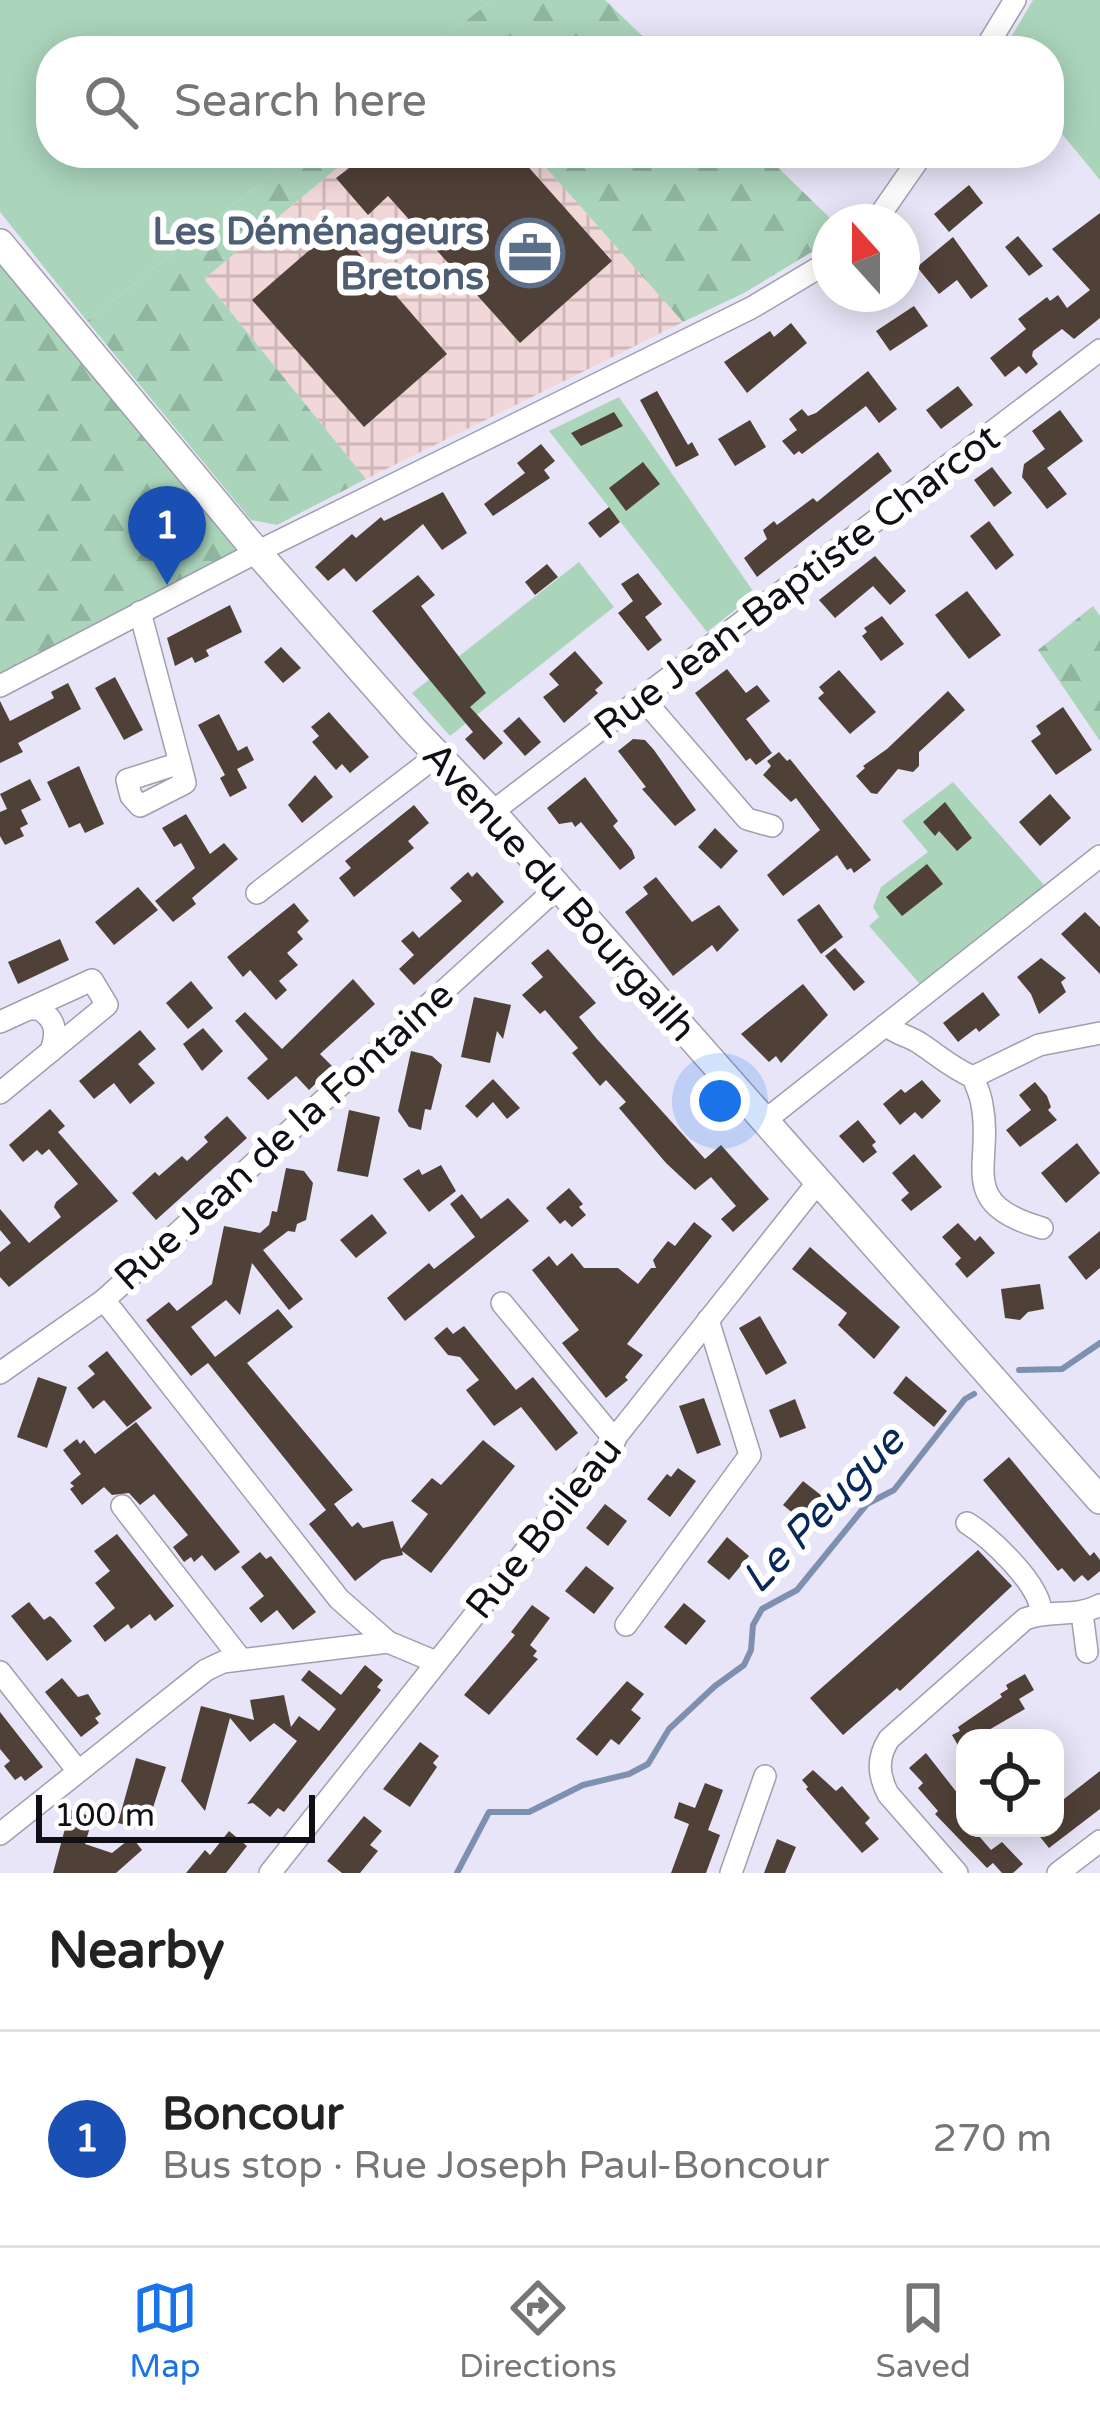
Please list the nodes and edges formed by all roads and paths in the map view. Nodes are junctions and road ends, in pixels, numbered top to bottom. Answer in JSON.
{"nodes":[{"id":1,"x":1015,"y":0,"type":"edge"},
{"id":2,"x":993,"y":36,"type":"edge"},
{"id":3,"x":913,"y":168,"type":"edge"},
{"id":4,"x":888,"y":204,"type":"edge"},
{"id":5,"x":0,"y":242,"type":"edge"},
{"id":6,"x":812,"y":272,"type":"edge"},
{"id":7,"x":1100,"y":350,"type":"edge"},
{"id":8,"x":257,"y":552,"type":"junction"},
{"id":9,"x":140,"y":612,"type":"junction"},
{"id":10,"x":0,"y":686,"type":"edge"},
{"id":11,"x":644,"y":700,"type":"junction"},
{"id":12,"x":439,"y":754,"type":"junction"},
{"id":13,"x":180,"y":763,"type":"dead end"},
{"id":14,"x":492,"y":812,"type":"junction"},
{"id":15,"x":772,"y":826,"type":"dead end"},
{"id":16,"x":1100,"y":856,"type":"edge"},
{"id":17,"x":558,"y":887,"type":"junction"},
{"id":18,"x":257,"y":893,"type":"dead end"},
{"id":19,"x":910,"y":1006,"type":"junction"},
{"id":20,"x":28,"y":1009,"type":"junction"},
{"id":21,"x":0,"y":1022,"type":"edge"},
{"id":22,"x":886,"y":1025,"type":"junction"},
{"id":23,"x":1100,"y":1033,"type":"edge"},
{"id":24,"x":917,"y":1040,"type":"junction"},
{"id":25,"x":51,"y":1052,"type":"junction"},
{"id":26,"x":973,"y":1077,"type":"junction"},
{"id":27,"x":0,"y":1093,"type":"edge"},
{"id":28,"x":763,"y":1122,"type":"junction"},
{"id":29,"x":818,"y":1182,"type":"junction"},
{"id":30,"x":1042,"y":1228,"type":"dead end"},
{"id":31,"x":104,"y":1300,"type":"junction"},
{"id":32,"x":502,"y":1303,"type":"dead end"},
{"id":33,"x":708,"y":1321,"type":"junction"},
{"id":34,"x":0,"y":1373,"type":"edge"},
{"id":35,"x":615,"y":1440,"type":"junction"},
{"id":36,"x":1100,"y":1500,"type":"edge"},
{"id":37,"x":122,"y":1506,"type":"dead end"},
{"id":38,"x":967,"y":1522,"type":"dead end"},
{"id":39,"x":1091,"y":1609,"type":"edge"},
{"id":40,"x":1041,"y":1612,"type":"junction"},
{"id":41,"x":626,"y":1625,"type":"dead end"},
{"id":42,"x":388,"y":1642,"type":"junction"},
{"id":43,"x":1087,"y":1652,"type":"dead end"},
{"id":44,"x":240,"y":1658,"type":"junction"},
{"id":45,"x":436,"y":1662,"type":"junction"},
{"id":46,"x":0,"y":1672,"type":"edge"},
{"id":47,"x":78,"y":1771,"type":"junction"},
{"id":48,"x":765,"y":1777,"type":"dead end"},
{"id":49,"x":0,"y":1834,"type":"edge"},
{"id":50,"x":1100,"y":1841,"type":"edge"},
{"id":51,"x":270,"y":1873,"type":"edge"},
{"id":52,"x":731,"y":1873,"type":"edge"},
{"id":53,"x":957,"y":1873,"type":"edge"},
{"id":54,"x":1058,"y":1873,"type":"edge"}],
"edges":[{"from":1,"to":2,"type":"street"},
{"from":3,"to":4,"type":"street"},
{"from":5,"to":8,"type":"main road","name":"Avenue du Bourgailh"},
{"from":6,"to":8,"type":"street"},
{"from":7,"to":11,"type":"street","name":"Rue Jean-Baptiste Charcot"},
{"from":8,"to":9,"type":"street"},
{"from":8,"to":12,"type":"main road","name":"Avenue du Bourgailh"},
{"from":9,"to":10,"type":"street"},
{"from":9,"to":13,"type":"street"},
{"from":11,"to":14,"type":"street","name":"Rue Jean-Baptiste Charcot"},
{"from":11,"to":15,"type":"street"},
{"from":12,"to":14,"type":"main road","name":"Avenue du Bourgailh"},
{"from":12,"to":18,"type":"street"},
{"from":14,"to":17,"type":"main road","name":"Avenue du Bourgailh"},
{"from":16,"to":19,"type":"street"},
{"from":17,"to":28,"type":"main road","name":"Avenue du Bourgailh"},
{"from":17,"to":31,"type":"street","name":"Rue Jean de la Fontaine"},
{"from":19,"to":22,"type":"street"},
{"from":19,"to":24,"type":"street"},
{"from":20,"to":21,"type":"street"},
{"from":20,"to":25,"type":"street"},
{"from":20,"to":25,"type":"street"},
{"from":22,"to":24,"type":"street"},
{"from":22,"to":28,"type":"street"},
{"from":23,"to":26,"type":"street"},
{"from":24,"to":26,"type":"street"},
{"from":25,"to":27,"type":"street"},
{"from":26,"to":30,"type":"street"},
{"from":28,"to":29,"type":"main road","name":"Avenue du Bourgailh"},
{"from":29,"to":33,"type":"street","name":"Rue Boileau"},
{"from":29,"to":36,"type":"main road","name":"Avenue du Bourgailh"},
{"from":31,"to":34,"type":"street","name":"Rue Jean de la Fontaine"},
{"from":31,"to":42,"type":"street"},
{"from":32,"to":35,"type":"street"},
{"from":33,"to":35,"type":"street","name":"Rue Boileau"},
{"from":33,"to":41,"type":"street"},
{"from":35,"to":45,"type":"street","name":"Rue Boileau"},
{"from":37,"to":44,"type":"street"},
{"from":38,"to":40,"type":"street"},
{"from":39,"to":40,"type":"street"},
{"from":39,"to":43,"type":"street"},
{"from":40,"to":53,"type":"street"},
{"from":42,"to":44,"type":"street"},
{"from":42,"to":45,"type":"street"},
{"from":44,"to":47,"type":"street"},
{"from":45,"to":51,"type":"street","name":"Rue Boileau"},
{"from":46,"to":47,"type":"street"},
{"from":47,"to":49,"type":"street"},
{"from":48,"to":52,"type":"street"},
{"from":50,"to":54,"type":"street"}]}
